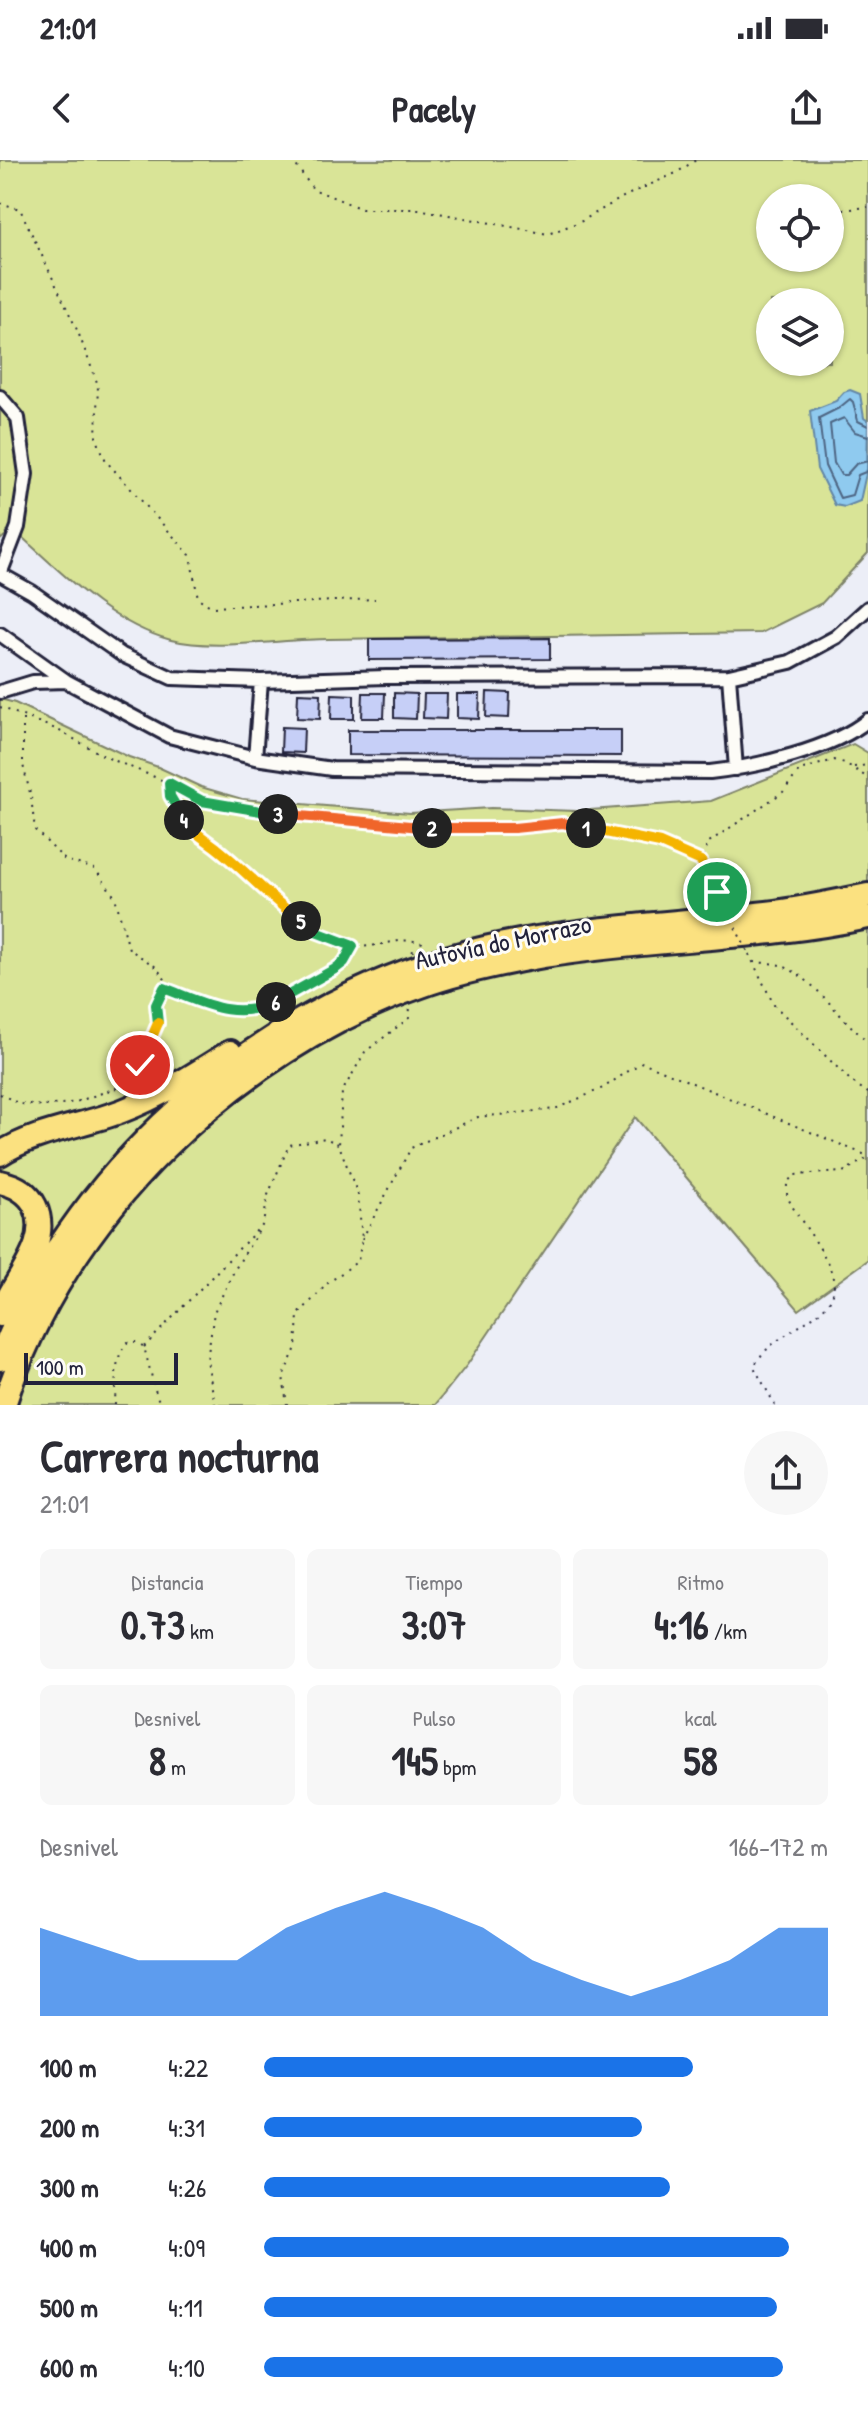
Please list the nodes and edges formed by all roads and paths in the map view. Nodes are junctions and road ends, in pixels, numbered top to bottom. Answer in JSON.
{"nodes":[{"id":1,"x":292,"y":160,"type":"edge"},
{"id":2,"x":696,"y":160,"type":"edge"},
{"id":3,"x":0,"y":203,"type":"edge"},
{"id":4,"x":868,"y":207,"type":"edge"},
{"id":5,"x":844,"y":210,"type":"edge"},
{"id":6,"x":0,"y":397,"type":"edge"},
{"id":7,"x":0,"y":574,"type":"edge"},
{"id":8,"x":375,"y":599,"type":"dead end"},
{"id":9,"x":868,"y":608,"type":"edge"},
{"id":10,"x":0,"y":634,"type":"edge"},
{"id":11,"x":729,"y":676,"type":"junction"},
{"id":12,"x":66,"y":681,"type":"junction"},
{"id":13,"x":261,"y":681,"type":"junction"},
{"id":14,"x":0,"y":692,"type":"edge"},
{"id":15,"x":0,"y":707,"type":"edge"},
{"id":16,"x":23,"y":716,"type":"junction"},
{"id":17,"x":868,"y":720,"type":"edge"},
{"id":18,"x":255,"y":758,"type":"junction"},
{"id":19,"x":868,"y":765,"type":"edge"},
{"id":20,"x":852,"y":767,"type":"junction"},
{"id":21,"x":736,"y":769,"type":"junction"},
{"id":22,"x":868,"y":778,"type":"edge"},
{"id":23,"x":169,"y":783,"type":"junction"},
{"id":24,"x":701,"y":861,"type":"junction"},
{"id":25,"x":868,"y":895,"type":"edge"},
{"id":26,"x":868,"y":917,"type":"edge"},
{"id":27,"x":353,"y":946,"type":"junction"},
{"id":28,"x":754,"y":962,"type":"junction"},
{"id":29,"x":410,"y":964,"type":"junction"},
{"id":30,"x":164,"y":988,"type":"junction"},
{"id":31,"x":410,"y":1008,"type":"dead end"},
{"id":32,"x":868,"y":1041,"type":"edge"},
{"id":33,"x":868,"y":1093,"type":"edge"},
{"id":34,"x":0,"y":1094,"type":"edge"},
{"id":35,"x":339,"y":1145,"type":"junction"},
{"id":36,"x":0,"y":1154,"type":"edge"},
{"id":37,"x":868,"y":1157,"type":"edge"},
{"id":38,"x":0,"y":1182,"type":"edge"},
{"id":39,"x":263,"y":1224,"type":"junction"},
{"id":40,"x":362,"y":1239,"type":"junction"},
{"id":41,"x":0,"y":1315,"type":"edge"},
{"id":42,"x":144,"y":1347,"type":"junction"},
{"id":43,"x":0,"y":1359,"type":"edge"},
{"id":44,"x":5,"y":1402,"type":"edge"},
{"id":45,"x":115,"y":1405,"type":"edge"},
{"id":46,"x":162,"y":1405,"type":"edge"},
{"id":47,"x":215,"y":1405,"type":"edge"},
{"id":48,"x":287,"y":1405,"type":"edge"},
{"id":49,"x":775,"y":1405,"type":"edge"}],
"edges":[{"from":1,"to":2,"type":"path"},
{"from":3,"to":8,"type":"path"},
{"from":4,"to":5,"type":"path"},
{"from":6,"to":7,"type":"street"},
{"from":7,"to":13,"type":"street"},
{"from":9,"to":11,"type":"street"},
{"from":10,"to":12,"type":"street"},
{"from":11,"to":13,"type":"street"},
{"from":11,"to":21,"type":"street"},
{"from":12,"to":14,"type":"street"},
{"from":12,"to":18,"type":"street"},
{"from":13,"to":18,"type":"street"},
{"from":15,"to":16,"type":"path"},
{"from":16,"to":23,"type":"path"},
{"from":16,"to":30,"type":"path"},
{"from":17,"to":21,"type":"street"},
{"from":18,"to":21,"type":"street"},
{"from":19,"to":20,"type":"path"},
{"from":20,"to":22,"type":"path"},
{"from":20,"to":24,"type":"path"},
{"from":23,"to":24,"type":"path"},
{"from":23,"to":27,"type":"path"},
{"from":24,"to":28,"type":"path","bridge":true},
{"from":25,"to":29,"type":"highway","name":"Autovía do Morrazo"},
{"from":26,"to":44,"type":"highway","name":"Autovía do Morrazo"},
{"from":27,"to":29,"type":"path"},
{"from":27,"to":30,"type":"path"},
{"from":28,"to":32,"type":"path"},
{"from":28,"to":33,"type":"path"},
{"from":29,"to":36,"type":"highway"},
{"from":29,"to":43,"type":"highway","name":"Autovía do Morrazo"},
{"from":30,"to":34,"type":"path"},
{"from":31,"to":35,"type":"path"},
{"from":35,"to":39,"type":"path"},
{"from":35,"to":40,"type":"path"},
{"from":37,"to":40,"type":"path"},
{"from":37,"to":49,"type":"path"},
{"from":38,"to":41,"type":"highway"},
{"from":39,"to":42,"type":"path"},
{"from":39,"to":47,"type":"path"},
{"from":40,"to":48,"type":"path"},
{"from":42,"to":45,"type":"path"},
{"from":42,"to":46,"type":"path"}]}
